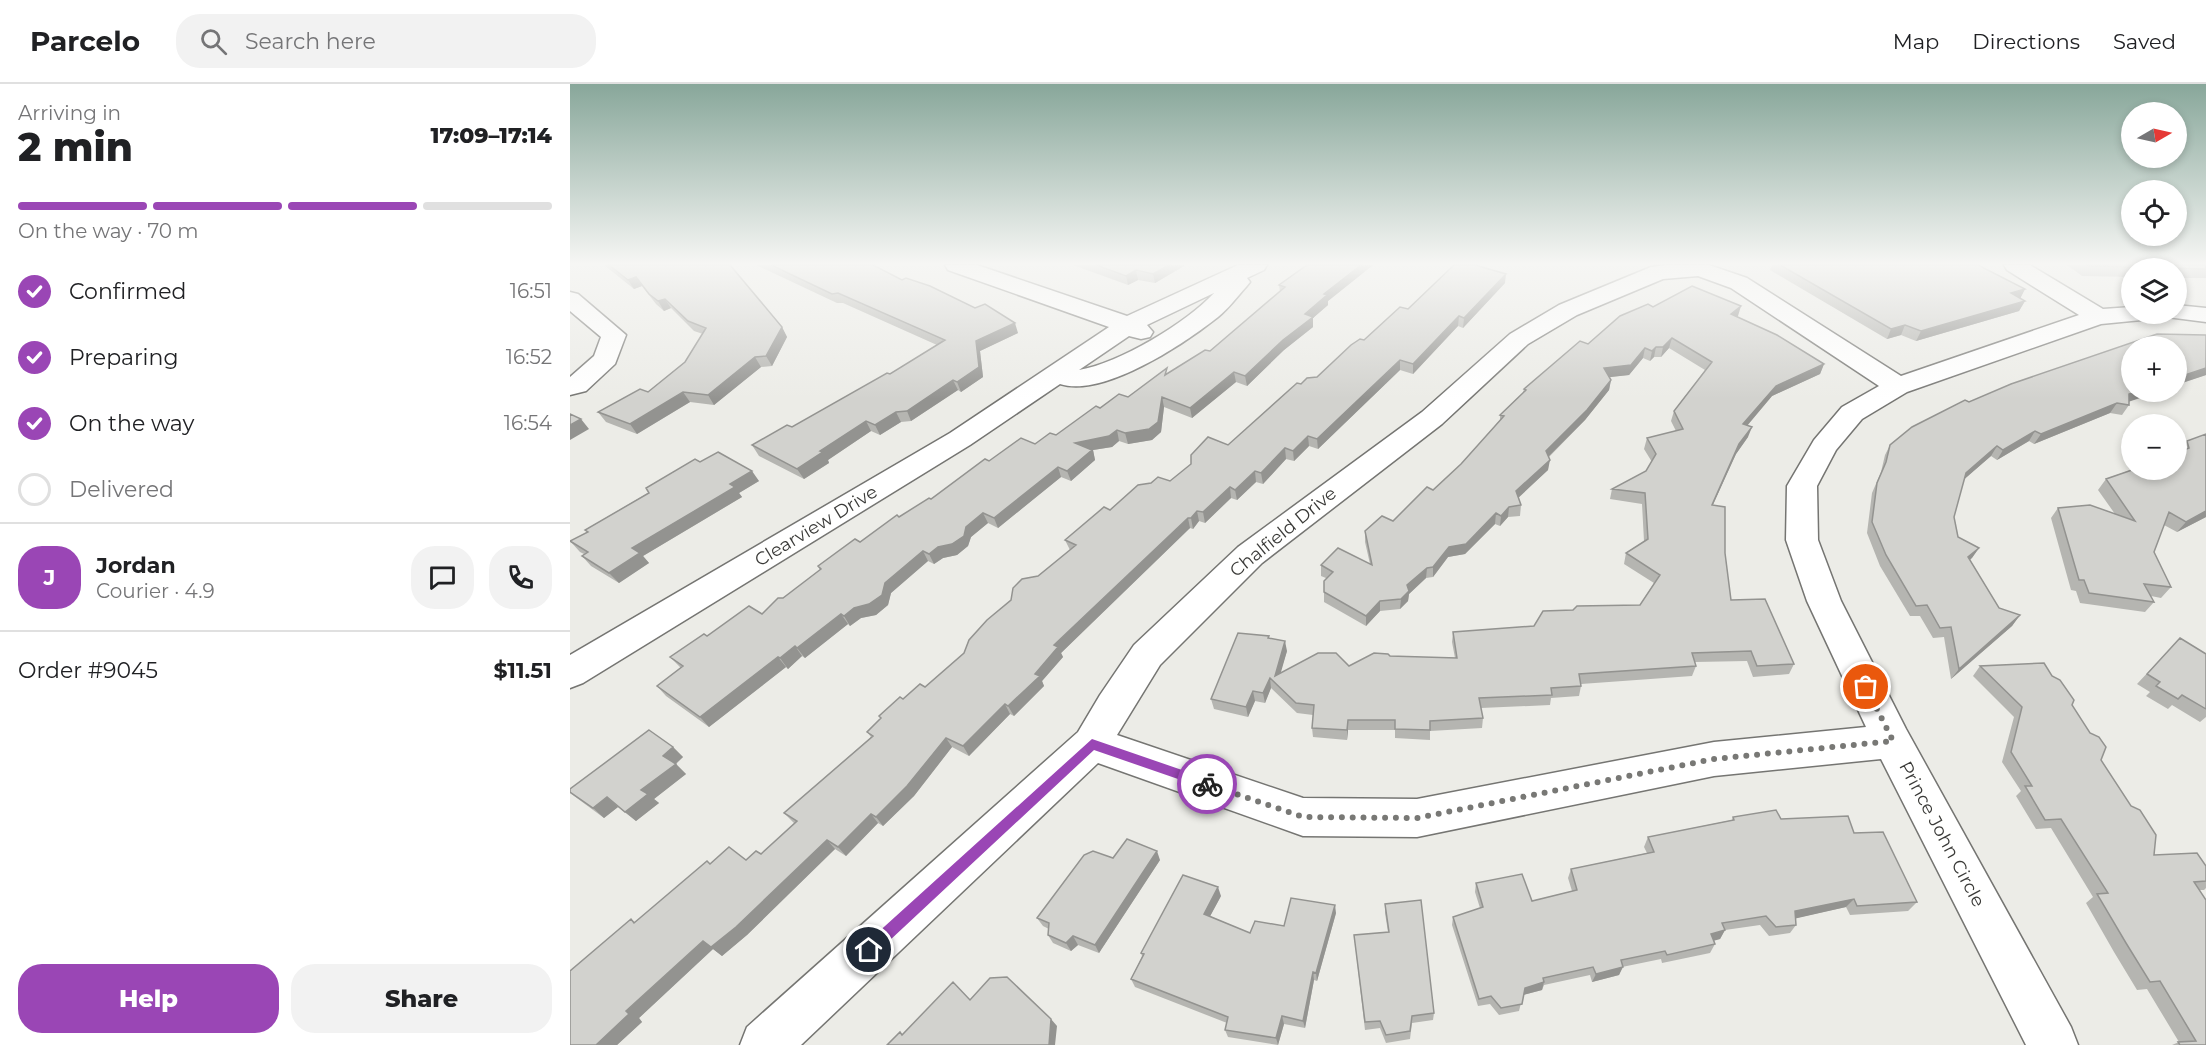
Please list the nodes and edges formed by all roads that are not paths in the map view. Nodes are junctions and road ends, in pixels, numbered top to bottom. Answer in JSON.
{"nodes":[{"id":1,"x":583,"y":310,"type":"edge"},
{"id":2,"x":1082,"y":310,"type":"edge"},
{"id":3,"x":1162,"y":310,"type":"edge"},
{"id":4,"x":1212,"y":310,"type":"edge"},
{"id":5,"x":1568,"y":310,"type":"edge"},
{"id":6,"x":1780,"y":310,"type":"edge"},
{"id":7,"x":2087,"y":310,"type":"edge"},
{"id":8,"x":2187,"y":313,"type":"edge"},
{"id":9,"x":2121,"y":315,"type":"edge"},
{"id":10,"x":2206,"y":315,"type":"edge"},
{"id":11,"x":2098,"y":317,"type":"junction"},
{"id":12,"x":1128,"y":326,"type":"junction"},
{"id":13,"x":1163,"y":344,"type":"junction"},
{"id":14,"x":1058,"y":374,"type":"junction"},
{"id":15,"x":1898,"y":386,"type":"junction"},
{"id":16,"x":570,"y":387,"type":"edge"},
{"id":17,"x":570,"y":673,"type":"edge"},
{"id":18,"x":1893,"y":741,"type":"junction"},
{"id":19,"x":1092,"y":744,"type":"junction"},
{"id":20,"x":765,"y":1045,"type":"edge"},
{"id":21,"x":2053,"y":1045,"type":"edge"}],
"edges":[{"from":1,"to":16,"type":"street"},
{"from":2,"to":12,"type":"street"},
{"from":3,"to":12,"type":"street","name":"Clearview Drive"},
{"from":4,"to":13,"type":"street","name":"Clearview Drive"},
{"from":5,"to":19,"type":"street","name":"Chalfield Drive"},
{"from":6,"to":15,"type":"street","name":"Chalfield Drive"},
{"from":7,"to":11,"type":"street"},
{"from":8,"to":10,"type":"street"},
{"from":9,"to":11,"type":"street","name":"Prince John Circle"},
{"from":11,"to":15,"type":"street","name":"Prince John Circle"},
{"from":12,"to":13,"type":"street"},
{"from":12,"to":14,"type":"street","name":"Clearview Drive"},
{"from":13,"to":14,"type":"street","name":"Clearview Drive"},
{"from":14,"to":17,"type":"street","name":"Clearview Drive"},
{"from":15,"to":18,"type":"street","name":"Prince John Circle"},
{"from":18,"to":19,"type":"street"},
{"from":18,"to":21,"type":"street","name":"Prince John Circle"},
{"from":19,"to":20,"type":"street","name":"Chalfield Drive"}]}
